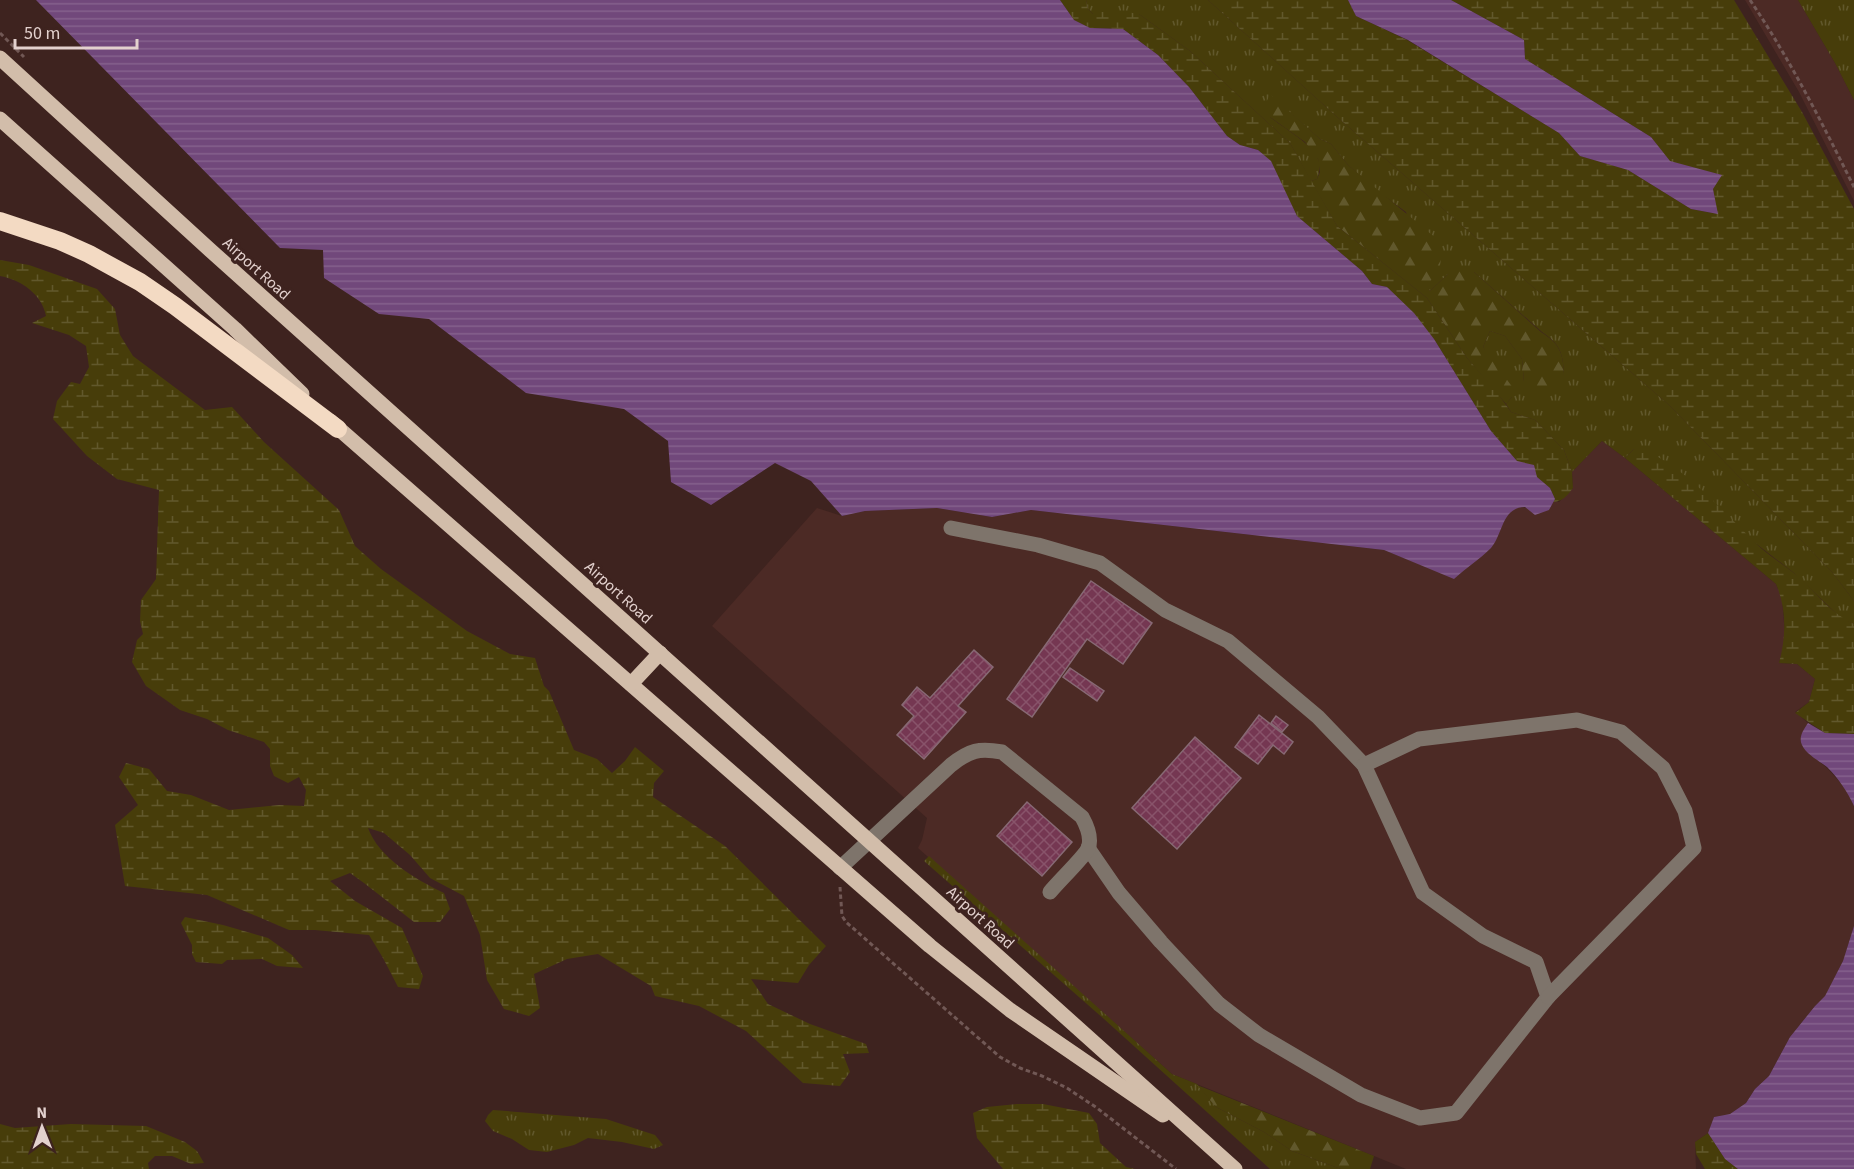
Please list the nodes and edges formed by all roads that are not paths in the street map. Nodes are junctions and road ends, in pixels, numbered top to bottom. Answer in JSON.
{"nodes":[{"id":1,"x":0,"y":58,"type":"edge"},
{"id":2,"x":0,"y":119,"type":"edge"},
{"id":3,"x":0,"y":221,"type":"edge"},
{"id":4,"x":338,"y":429,"type":"junction"},
{"id":5,"x":951,"y":528,"type":"dead end"},
{"id":6,"x":660,"y":653,"type":"junction"},
{"id":7,"x":631,"y":684,"type":"junction"},
{"id":8,"x":1364,"y":765,"type":"junction"},
{"id":9,"x":868,"y":840,"type":"junction"},
{"id":10,"x":1088,"y":848,"type":"junction"},
{"id":11,"x":840,"y":868,"type":"junction"},
{"id":12,"x":1050,"y":892,"type":"dead end"},
{"id":13,"x":1548,"y":997,"type":"junction"},
{"id":14,"x":1215,"y":1151,"type":"junction"},
{"id":15,"x":1235,"y":1169,"type":"edge"}],
"edges":[{"from":1,"to":6,"type":"main road","name":"Airport Road"},
{"from":2,"to":4,"type":"main road","name":"Airport Road"},
{"from":3,"to":4,"type":"highway"},
{"from":4,"to":7,"type":"main road","name":"Airport Road"},
{"from":5,"to":8,"type":"lane"},
{"from":6,"to":7,"type":"main road"},
{"from":6,"to":9,"type":"main road","name":"Airport Road"},
{"from":7,"to":11,"type":"main road","name":"Airport Road"},
{"from":8,"to":13,"type":"lane"},
{"from":8,"to":13,"type":"lane"},
{"from":9,"to":10,"type":"lane"},
{"from":9,"to":11,"type":"lane"},
{"from":9,"to":14,"type":"main road","name":"Airport Road"},
{"from":10,"to":12,"type":"lane"},
{"from":10,"to":13,"type":"lane"},
{"from":11,"to":14,"type":"main road","name":"Airport Road"},
{"from":14,"to":15,"type":"main road","name":"Airport Road"}]}
